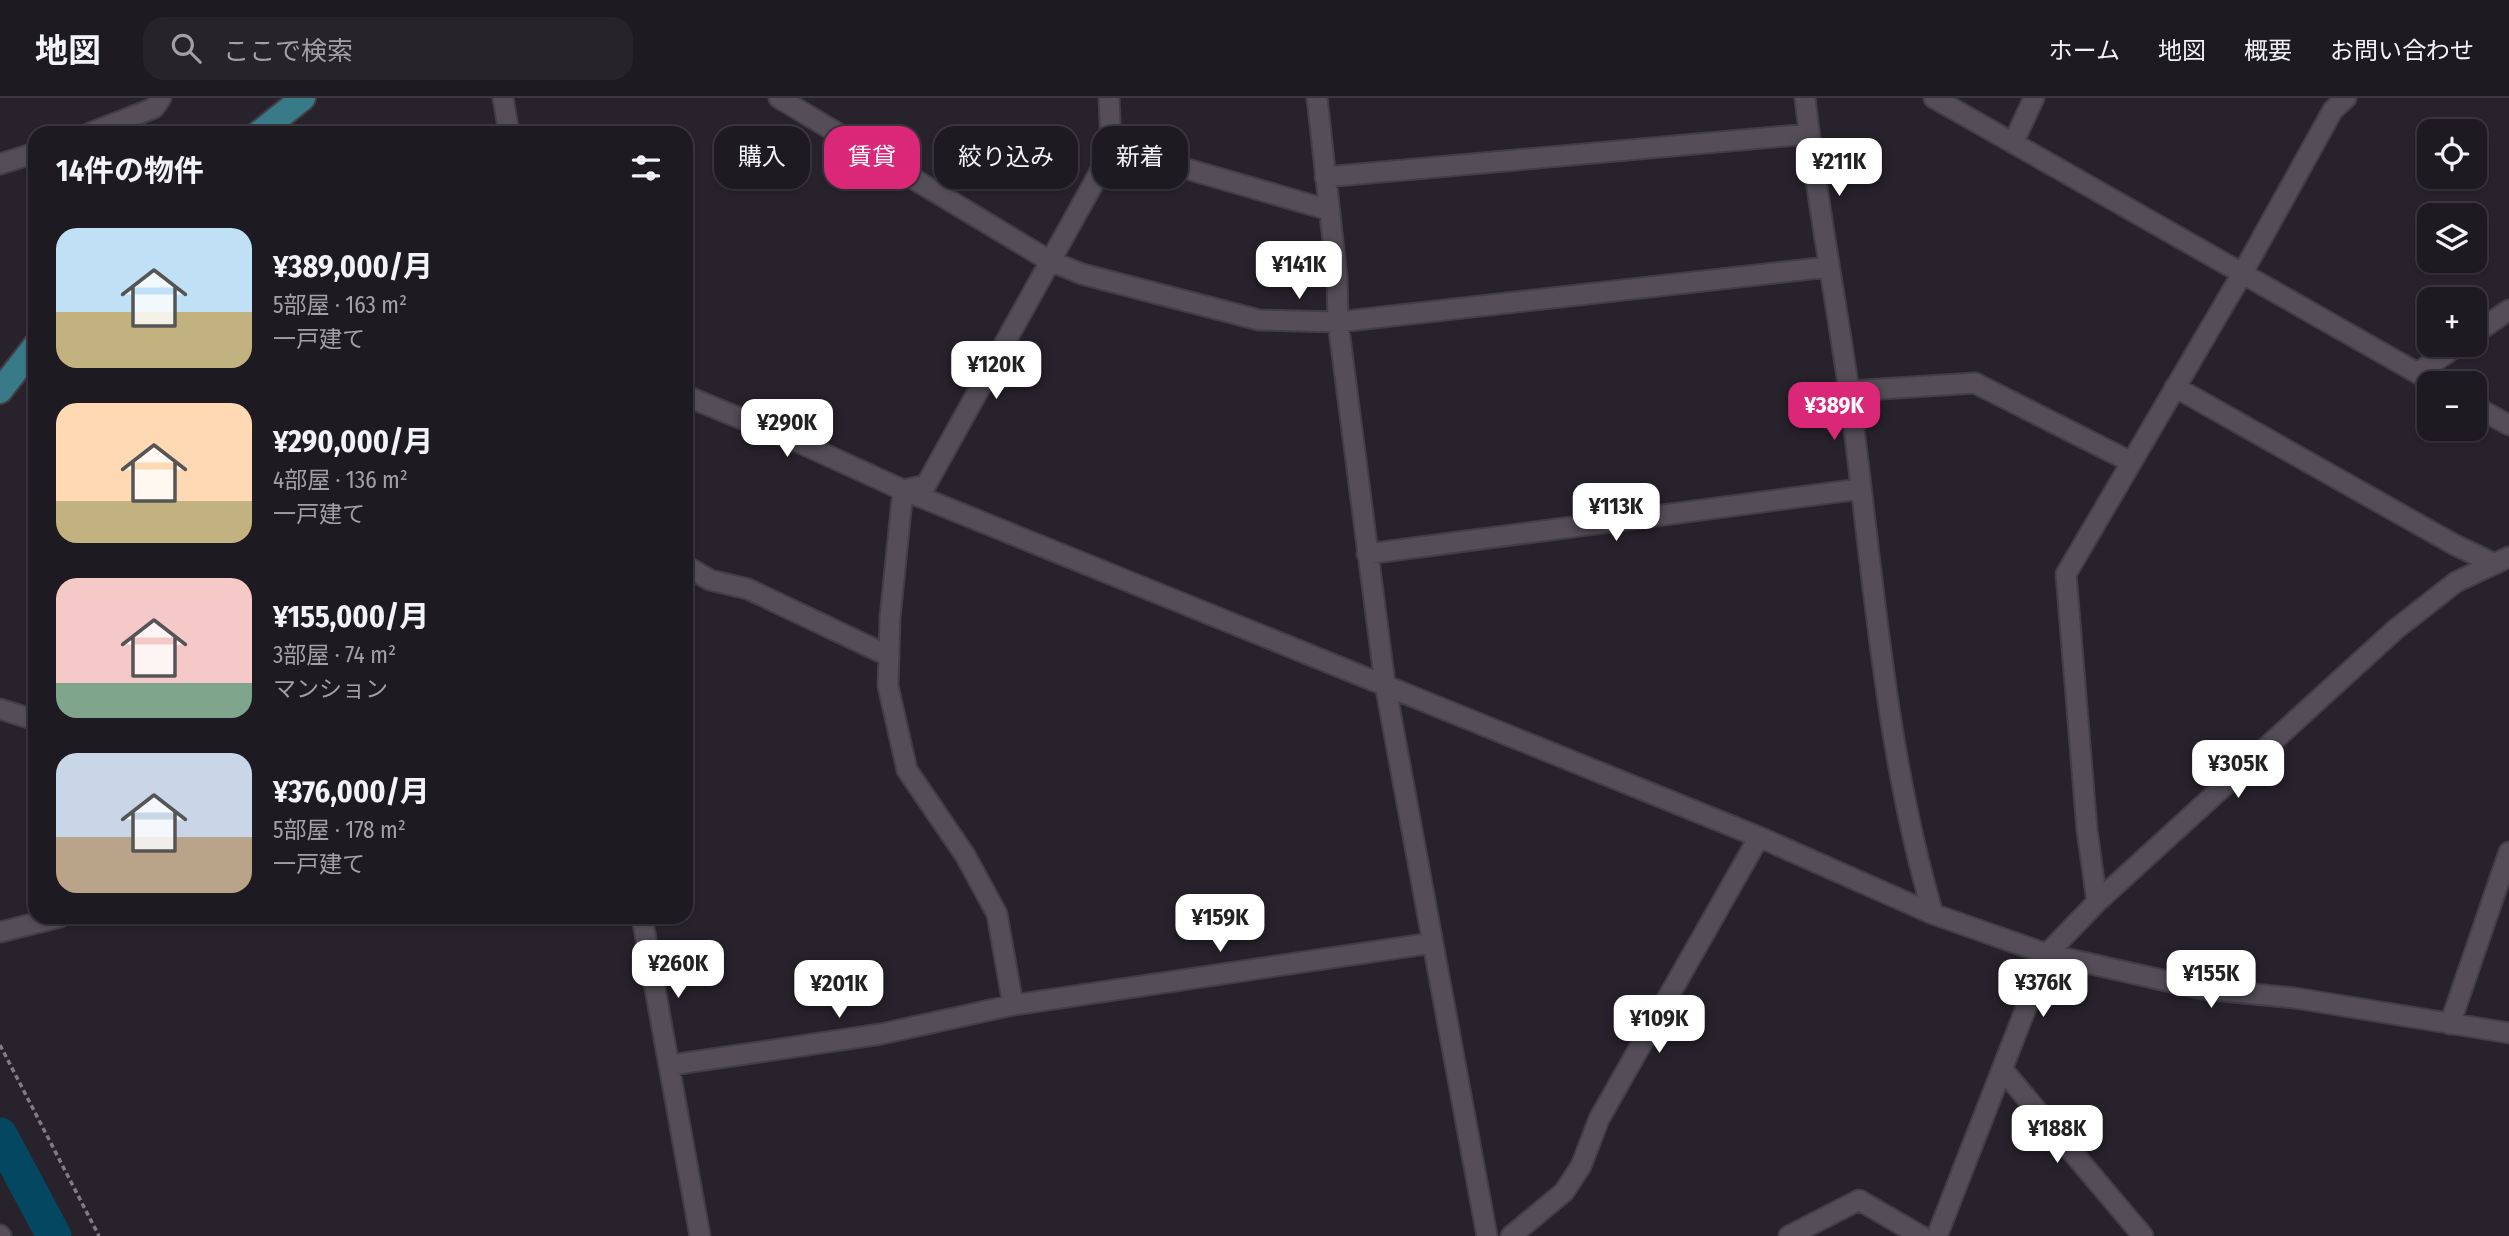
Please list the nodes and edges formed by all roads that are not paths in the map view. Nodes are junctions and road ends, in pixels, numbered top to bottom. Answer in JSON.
{"nodes":[{"id":1,"x":161,"y":98,"type":"edge"},
{"id":2,"x":303,"y":98,"type":"edge"},
{"id":3,"x":503,"y":98,"type":"edge"},
{"id":4,"x":779,"y":98,"type":"edge"},
{"id":5,"x":1109,"y":98,"type":"edge"},
{"id":6,"x":1317,"y":98,"type":"edge"},
{"id":7,"x":1805,"y":98,"type":"edge"},
{"id":8,"x":1934,"y":98,"type":"edge"},
{"id":9,"x":2034,"y":98,"type":"edge"},
{"id":10,"x":2346,"y":98,"type":"edge"},
{"id":11,"x":108,"y":126,"type":"edge"},
{"id":12,"x":268,"y":126,"type":"edge"},
{"id":13,"x":508,"y":126,"type":"edge"},
{"id":14,"x":1110,"y":126,"type":"edge"},
{"id":15,"x":1809,"y":134,"type":"junction"},
{"id":16,"x":2013,"y":143,"type":"junction"},
{"id":17,"x":28,"y":155,"type":"edge"},
{"id":18,"x":0,"y":164,"type":"edge"},
{"id":19,"x":1188,"y":169,"type":"edge"},
{"id":20,"x":1325,"y":177,"type":"junction"},
{"id":21,"x":1092,"y":183,"type":"edge"},
{"id":22,"x":1329,"y":210,"type":"junction"},
{"id":23,"x":1050,"y":261,"type":"junction"},
{"id":24,"x":1828,"y":267,"type":"junction"},
{"id":25,"x":2242,"y":274,"type":"junction"},
{"id":26,"x":2509,"y":310,"type":"edge"},
{"id":27,"x":1338,"y":322,"type":"junction"},
{"id":28,"x":2487,"y":325,"type":"edge"},
{"id":29,"x":28,"y":355,"type":"edge"},
{"id":30,"x":2441,"y":357,"type":"edge"},
{"id":31,"x":2420,"y":371,"type":"edge"},
{"id":32,"x":2417,"y":373,"type":"edge"},
{"id":33,"x":2175,"y":387,"type":"junction"},
{"id":34,"x":0,"y":391,"type":"edge"},
{"id":35,"x":1849,"y":391,"type":"junction"},
{"id":36,"x":693,"y":399,"type":"edge"},
{"id":37,"x":2487,"y":412,"type":"edge"},
{"id":38,"x":2509,"y":425,"type":"edge"},
{"id":39,"x":2131,"y":462,"type":"junction"},
{"id":40,"x":1860,"y":489,"type":"junction"},
{"id":41,"x":903,"y":490,"type":"junction"},
{"id":42,"x":1367,"y":554,"type":"junction"},
{"id":43,"x":2502,"y":560,"type":"edge"},
{"id":44,"x":693,"y":570,"type":"edge"},
{"id":45,"x":889,"y":656,"type":"junction"},
{"id":46,"x":1385,"y":684,"type":"junction"},
{"id":47,"x":0,"y":709,"type":"edge"},
{"id":48,"x":28,"y":718,"type":"edge"},
{"id":49,"x":1759,"y":837,"type":"junction"},
{"id":50,"x":2509,"y":852,"type":"edge"},
{"id":51,"x":2096,"y":902,"type":"junction"},
{"id":52,"x":1933,"y":914,"type":"junction"},
{"id":53,"x":32,"y":924,"type":"edge"},
{"id":54,"x":643,"y":924,"type":"edge"},
{"id":55,"x":0,"y":932,"type":"edge"},
{"id":56,"x":1432,"y":943,"type":"junction"},
{"id":57,"x":2047,"y":954,"type":"junction"},
{"id":58,"x":1013,"y":1005,"type":"junction"},
{"id":59,"x":2450,"y":1024,"type":"junction"},
{"id":60,"x":2509,"y":1033,"type":"edge"},
{"id":61,"x":671,"y":1065,"type":"junction"},
{"id":62,"x":2002,"y":1069,"type":"junction"},
{"id":63,"x":700,"y":1236,"type":"edge"},
{"id":64,"x":1487,"y":1236,"type":"edge"},
{"id":65,"x":1511,"y":1236,"type":"edge"},
{"id":66,"x":1789,"y":1236,"type":"edge"},
{"id":67,"x":1920,"y":1236,"type":"edge"},
{"id":68,"x":1937,"y":1236,"type":"edge"},
{"id":69,"x":2143,"y":1236,"type":"edge"}],
"edges":[{"from":1,"to":11,"type":"street"},
{"from":2,"to":12,"type":"main road"},
{"from":3,"to":13,"type":"street"},
{"from":4,"to":23,"type":"street"},
{"from":5,"to":14,"type":"street"},
{"from":6,"to":20,"type":"street"},
{"from":7,"to":15,"type":"street"},
{"from":8,"to":16,"type":"street"},
{"from":9,"to":16,"type":"street"},
{"from":10,"to":25,"type":"street"},
{"from":15,"to":20,"type":"street"},
{"from":15,"to":24,"type":"street"},
{"from":16,"to":25,"type":"street"},
{"from":17,"to":18,"type":"street"},
{"from":19,"to":22,"type":"street"},
{"from":20,"to":22,"type":"street"},
{"from":21,"to":23,"type":"street"},
{"from":22,"to":27,"type":"street"},
{"from":23,"to":27,"type":"street"},
{"from":23,"to":41,"type":"street"},
{"from":24,"to":27,"type":"street"},
{"from":24,"to":35,"type":"street"},
{"from":25,"to":32,"type":"street"},
{"from":25,"to":33,"type":"street"},
{"from":26,"to":28,"type":"street"},
{"from":27,"to":42,"type":"street"},
{"from":29,"to":34,"type":"main road"},
{"from":30,"to":31,"type":"street"},
{"from":33,"to":39,"type":"street"},
{"from":33,"to":43,"type":"street"},
{"from":35,"to":39,"type":"street"},
{"from":35,"to":40,"type":"street"},
{"from":36,"to":41,"type":"street"},
{"from":37,"to":38,"type":"street"},
{"from":39,"to":51,"type":"street"},
{"from":40,"to":42,"type":"street"},
{"from":40,"to":52,"type":"street"},
{"from":41,"to":45,"type":"street"},
{"from":41,"to":46,"type":"street"},
{"from":42,"to":46,"type":"street"},
{"from":43,"to":51,"type":"street"},
{"from":44,"to":45,"type":"street"},
{"from":45,"to":58,"type":"street"},
{"from":46,"to":49,"type":"street"},
{"from":46,"to":56,"type":"street"},
{"from":47,"to":48,"type":"street"},
{"from":49,"to":52,"type":"street"},
{"from":49,"to":65,"type":"street"},
{"from":50,"to":59,"type":"street"},
{"from":51,"to":57,"type":"street"},
{"from":52,"to":57,"type":"street"},
{"from":53,"to":55,"type":"street"},
{"from":54,"to":61,"type":"street"},
{"from":56,"to":58,"type":"street"},
{"from":56,"to":64,"type":"street"},
{"from":57,"to":59,"type":"street"},
{"from":57,"to":62,"type":"street"},
{"from":58,"to":61,"type":"street"},
{"from":59,"to":60,"type":"street"},
{"from":61,"to":63,"type":"street"},
{"from":62,"to":68,"type":"street"},
{"from":62,"to":69,"type":"street"},
{"from":66,"to":67,"type":"street"}]}
